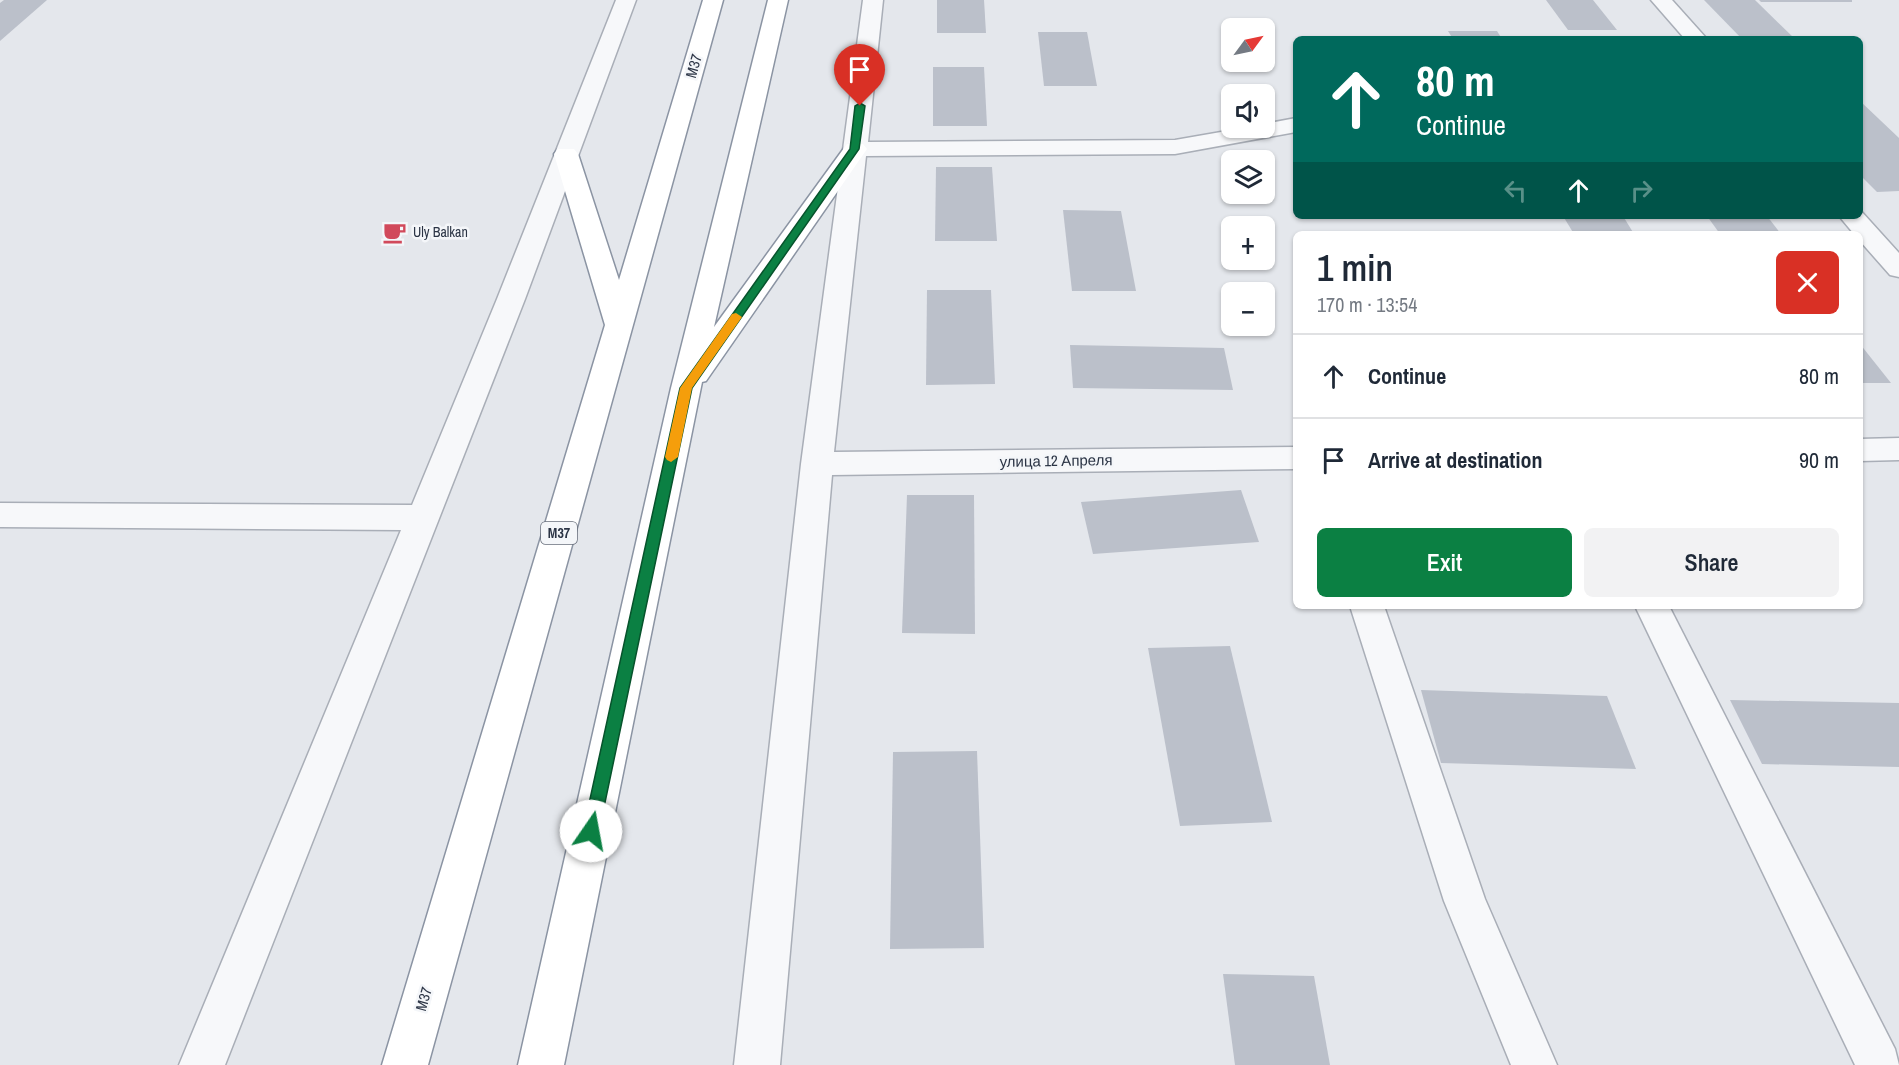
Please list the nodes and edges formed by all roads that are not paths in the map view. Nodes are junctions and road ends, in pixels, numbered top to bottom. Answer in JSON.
{"nodes":[{"id":1,"x":626,"y":0,"type":"edge"},
{"id":2,"x":712,"y":0,"type":"edge"},
{"id":3,"x":778,"y":0,"type":"edge"},
{"id":4,"x":873,"y":0,"type":"edge"},
{"id":5,"x":1661,"y":0,"type":"edge"},
{"id":6,"x":1693,"y":36,"type":"edge"},
{"id":7,"x":1293,"y":125,"type":"edge"},
{"id":8,"x":855,"y":149,"type":"junction"},
{"id":9,"x":566,"y":154,"type":"junction"},
{"id":10,"x":1855,"y":219,"type":"edge"},
{"id":11,"x":1899,"y":269,"type":"edge"},
{"id":12,"x":619,"y":325,"type":"junction"},
{"id":13,"x":686,"y":388,"type":"junction"},
{"id":14,"x":1899,"y":449,"type":"edge"},
{"id":15,"x":1863,"y":450,"type":"edge"},
{"id":16,"x":1293,"y":458,"type":"edge"},
{"id":17,"x":817,"y":464,"type":"junction"},
{"id":18,"x":0,"y":515,"type":"edge"},
{"id":19,"x":422,"y":518,"type":"junction"},
{"id":20,"x":1368,"y":609,"type":"edge"},
{"id":21,"x":1653,"y":609,"type":"edge"},
{"id":22,"x":202,"y":1065,"type":"edge"},
{"id":23,"x":405,"y":1065,"type":"edge"},
{"id":24,"x":541,"y":1065,"type":"edge"},
{"id":25,"x":757,"y":1065,"type":"edge"},
{"id":26,"x":1534,"y":1065,"type":"edge"},
{"id":27,"x":1879,"y":1065,"type":"edge"}],
"edges":[{"from":1,"to":9,"type":"street"},
{"from":2,"to":12,"type":"highway","name":"M37","number":"M37"},
{"from":3,"to":13,"type":"highway"},
{"from":4,"to":8,"type":"street"},
{"from":5,"to":6,"type":"street"},
{"from":7,"to":8,"type":"street"},
{"from":8,"to":13,"type":"highway"},
{"from":8,"to":17,"type":"street"},
{"from":9,"to":12,"type":"highway"},
{"from":9,"to":19,"type":"street"},
{"from":10,"to":11,"type":"street"},
{"from":12,"to":23,"type":"highway","name":"M37","number":"M37"},
{"from":13,"to":24,"type":"highway"},
{"from":14,"to":15,"type":"street"},
{"from":16,"to":17,"type":"street","name":"улица 12 Апреля"},
{"from":17,"to":25,"type":"street"},
{"from":18,"to":19,"type":"street"},
{"from":19,"to":22,"type":"street"},
{"from":20,"to":26,"type":"street"},
{"from":21,"to":27,"type":"street"}]}
